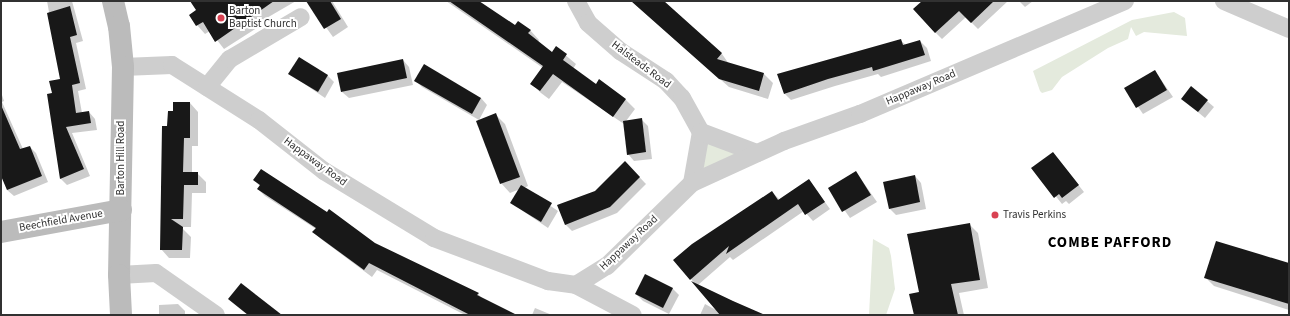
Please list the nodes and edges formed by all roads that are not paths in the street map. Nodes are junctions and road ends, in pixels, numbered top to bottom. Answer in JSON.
{"nodes":[{"id":1,"x":113,"y":1,"type":"edge"},
{"id":2,"x":576,"y":1,"type":"edge"},
{"id":3,"x":1125,"y":1,"type":"edge"},
{"id":4,"x":1224,"y":1,"type":"edge"},
{"id":5,"x":301,"y":17,"type":"dead end"},
{"id":6,"x":1289,"y":29,"type":"edge"},
{"id":7,"x":123,"y":68,"type":"junction"},
{"id":8,"x":207,"y":87,"type":"junction"},
{"id":9,"x":701,"y":132,"type":"junction"},
{"id":10,"x":757,"y":153,"type":"junction"},
{"id":11,"x":692,"y":183,"type":"junction"},
{"id":12,"x":121,"y":210,"type":"junction"},
{"id":13,"x":1,"y":232,"type":"edge"},
{"id":14,"x":119,"y":275,"type":"junction"},
{"id":15,"x":576,"y":285,"type":"junction"},
{"id":16,"x":121,"y":315,"type":"edge"},
{"id":17,"x":216,"y":315,"type":"edge"},
{"id":18,"x":633,"y":315,"type":"edge"}],
"edges":[{"from":1,"to":7,"type":"street","name":"Barton Hill Road"},
{"from":2,"to":9,"type":"street","name":"Halsteads Road"},
{"from":3,"to":10,"type":"street","name":"Happaway Road"},
{"from":4,"to":6,"type":"street"},
{"from":5,"to":8,"type":"street"},
{"from":7,"to":8,"type":"street","name":"Happaway Road"},
{"from":7,"to":12,"type":"street","name":"Barton Hill Road"},
{"from":8,"to":15,"type":"street","name":"Happaway Road"},
{"from":9,"to":10,"type":"street"},
{"from":9,"to":11,"type":"street"},
{"from":10,"to":11,"type":"street","name":"Happaway Road"},
{"from":11,"to":15,"type":"street","name":"Happaway Road"},
{"from":12,"to":13,"type":"street","name":"Beechfield Avenue"},
{"from":12,"to":14,"type":"street","name":"Barton Hill Road"},
{"from":14,"to":16,"type":"street","name":"Barton Hill Road"},
{"from":14,"to":17,"type":"street"},
{"from":15,"to":18,"type":"street"}]}
